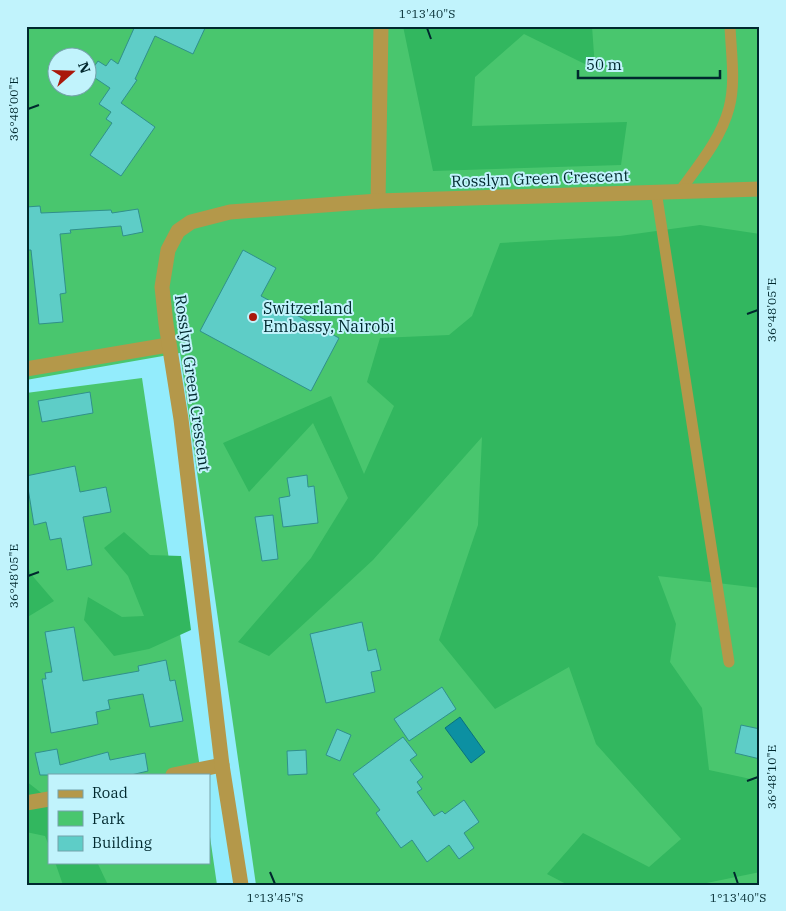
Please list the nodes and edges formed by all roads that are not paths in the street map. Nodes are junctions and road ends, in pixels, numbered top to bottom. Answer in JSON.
{"nodes":[{"id":1,"x":381,"y":26,"type":"edge"},
{"id":2,"x":730,"y":26,"type":"edge"},
{"id":3,"x":760,"y":189,"type":"edge"},
{"id":4,"x":656,"y":191,"type":"junction"},
{"id":5,"x":680,"y":191,"type":"junction"},
{"id":6,"x":378,"y":200,"type":"junction"},
{"id":7,"x":168,"y":345,"type":"junction"},
{"id":8,"x":26,"y":369,"type":"edge"},
{"id":9,"x":729,"y":662,"type":"dead end"},
{"id":10,"x":222,"y":765,"type":"junction"},
{"id":11,"x":179,"y":774,"type":"edge"},
{"id":12,"x":48,"y":799,"type":"edge"},
{"id":13,"x":26,"y":803,"type":"edge"},
{"id":14,"x":241,"y":885,"type":"edge"}],
"edges":[{"from":1,"to":6,"type":"street"},
{"from":2,"to":5,"type":"lane"},
{"from":3,"to":5,"type":"street","name":"Rosslyn Green Crescent"},
{"from":4,"to":5,"type":"street","name":"Rosslyn Green Crescent"},
{"from":4,"to":6,"type":"street","name":"Rosslyn Green Crescent"},
{"from":4,"to":9,"type":"lane"},
{"from":6,"to":7,"type":"street","name":"Rosslyn Green Crescent"},
{"from":7,"to":8,"type":"street"},
{"from":7,"to":10,"type":"street","name":"Rosslyn Green Crescent"},
{"from":10,"to":11,"type":"street"},
{"from":10,"to":14,"type":"street","name":"Rosslyn Green Crescent"},
{"from":12,"to":13,"type":"street"}]}
